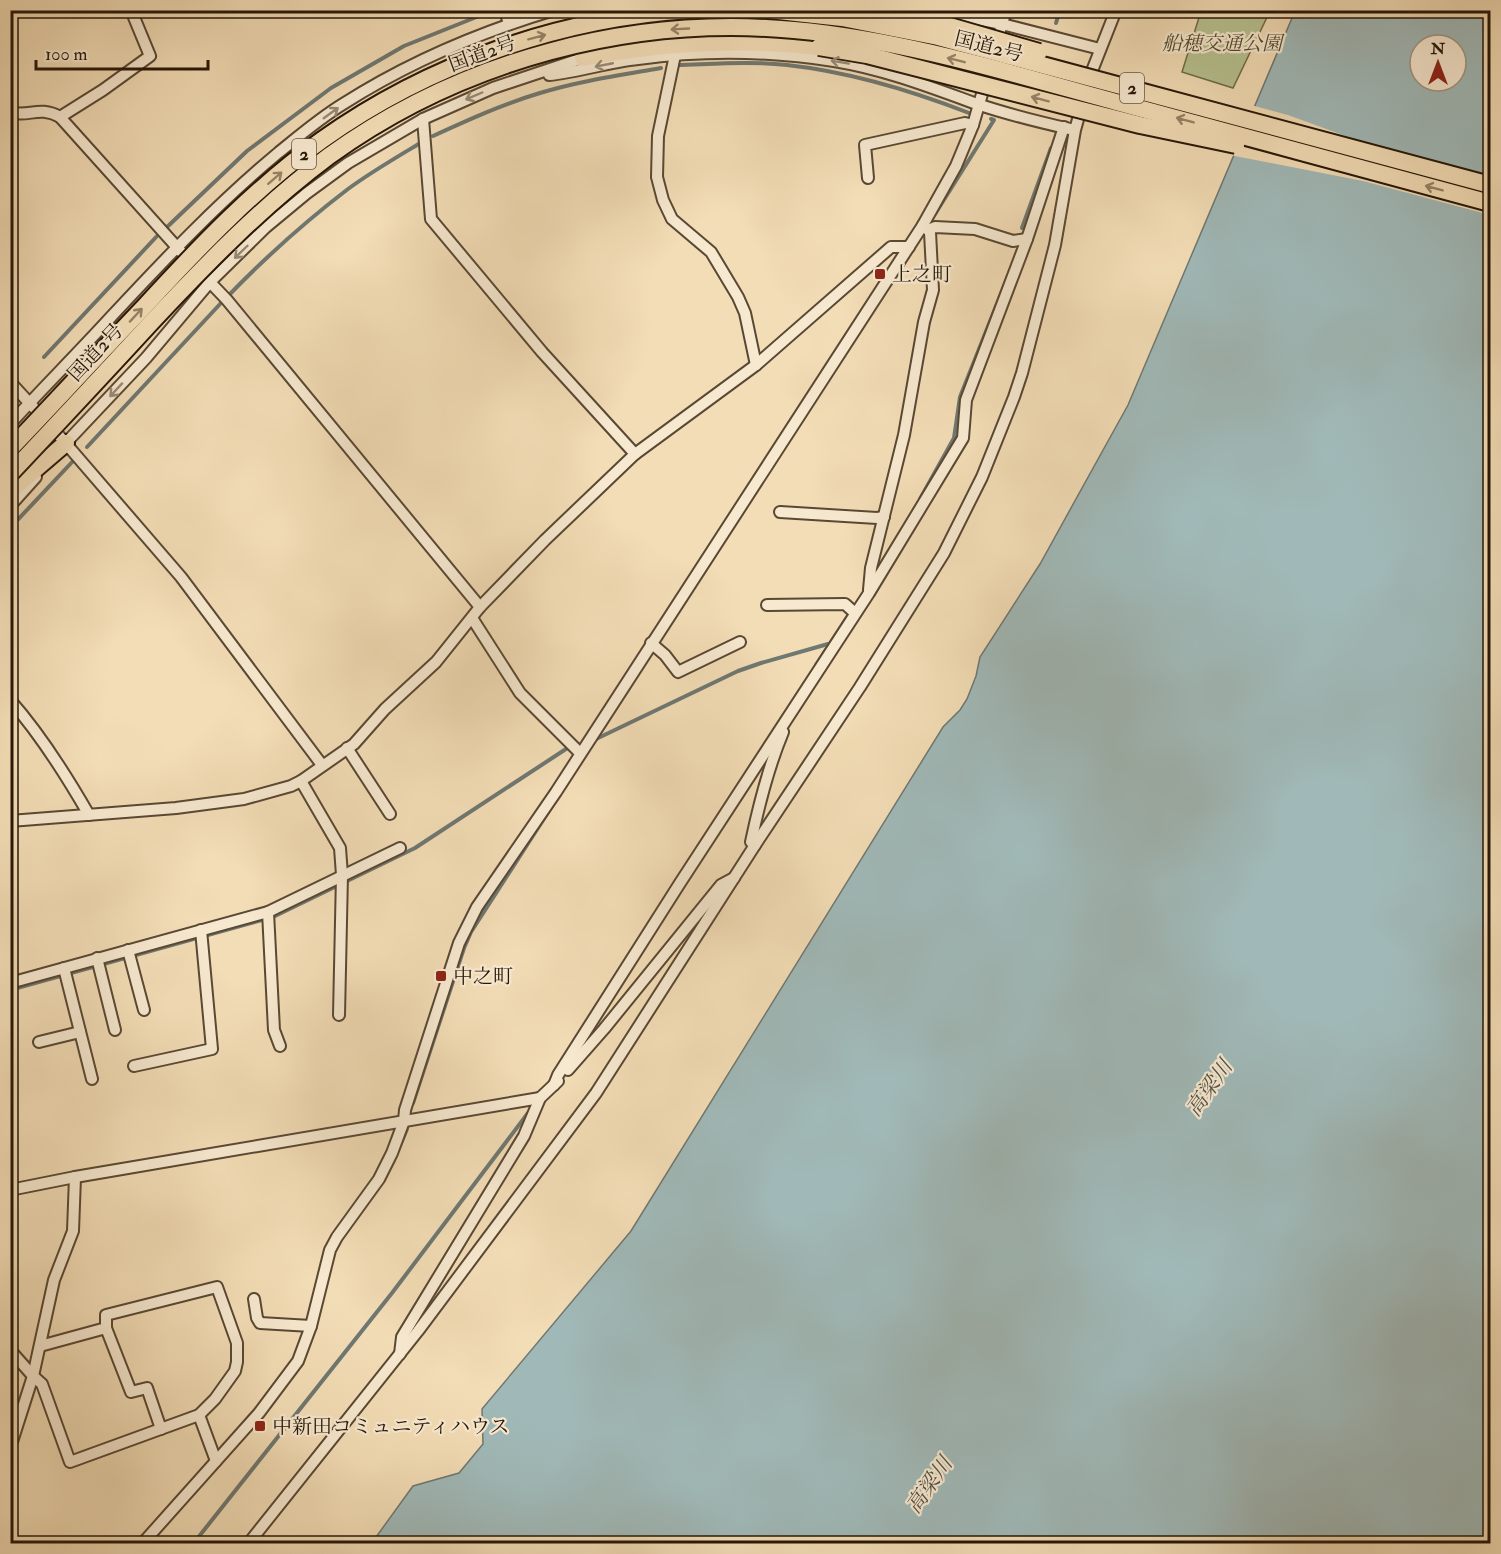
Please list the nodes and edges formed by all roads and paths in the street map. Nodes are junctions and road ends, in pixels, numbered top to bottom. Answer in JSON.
{"nodes":[{"id":1,"x":131,"y":10,"type":"edge"},
{"id":2,"x":505,"y":10,"type":"edge"},
{"id":3,"x":554,"y":10,"type":"edge"},
{"id":4,"x":577,"y":10,"type":"edge"},
{"id":5,"x":690,"y":10,"type":"edge"},
{"id":6,"x":769,"y":10,"type":"edge"},
{"id":7,"x":878,"y":10,"type":"edge"},
{"id":8,"x":912,"y":10,"type":"edge"},
{"id":9,"x":931,"y":10,"type":"edge"},
{"id":10,"x":1006,"y":10,"type":"edge"},
{"id":11,"x":1116,"y":10,"type":"edge"},
{"id":12,"x":508,"y":24,"type":"junction"},
{"id":13,"x":1002,"y":24,"type":"junction"},
{"id":14,"x":1100,"y":49,"type":"junction"},
{"id":15,"x":675,"y":55,"type":"junction"},
{"id":16,"x":583,"y":58,"type":"junction"},
{"id":17,"x":897,"y":75,"type":"junction"},
{"id":18,"x":527,"y":76,"type":"junction"},
{"id":19,"x":980,"y":105,"type":"junction"},
{"id":20,"x":10,"y":112,"type":"edge"},
{"id":21,"x":60,"y":117,"type":"junction"},
{"id":22,"x":423,"y":120,"type":"junction"},
{"id":23,"x":973,"y":125,"type":"junction"},
{"id":24,"x":1064,"y":127,"type":"junction"},
{"id":25,"x":1075,"y":130,"type":"junction"},
{"id":26,"x":1347,"y":146,"type":"junction"},
{"id":27,"x":1344,"y":164,"type":"junction"},
{"id":28,"x":868,"y":178,"type":"dead end"},
{"id":29,"x":1491,"y":185,"type":"edge"},
{"id":30,"x":1491,"y":203,"type":"edge"},
{"id":31,"x":926,"y":227,"type":"junction"},
{"id":32,"x":1027,"y":239,"type":"junction"},
{"id":33,"x":176,"y":247,"type":"junction"},
{"id":34,"x":909,"y":247,"type":"junction"},
{"id":35,"x":210,"y":282,"type":"junction"},
{"id":36,"x":756,"y":365,"type":"junction"},
{"id":37,"x":10,"y":382,"type":"edge"},
{"id":38,"x":30,"y":403,"type":"junction"},
{"id":39,"x":10,"y":424,"type":"edge"},
{"id":40,"x":66,"y":443,"type":"junction"},
{"id":41,"x":10,"y":449,"type":"edge"},
{"id":42,"x":635,"y":454,"type":"junction"},
{"id":43,"x":10,"y":474,"type":"edge"},
{"id":44,"x":10,"y":491,"type":"edge"},
{"id":45,"x":10,"y":506,"type":"edge"},
{"id":46,"x":780,"y":512,"type":"dead end"},
{"id":47,"x":884,"y":517,"type":"junction"},
{"id":48,"x":869,"y":593,"type":"junction"},
{"id":49,"x":767,"y":605,"type":"dead end"},
{"id":50,"x":480,"y":607,"type":"junction"},
{"id":51,"x":853,"y":611,"type":"junction"},
{"id":52,"x":472,"y":618,"type":"junction"},
{"id":53,"x":740,"y":642,"type":"dead end"},
{"id":54,"x":651,"y":643,"type":"junction"},
{"id":55,"x":10,"y":700,"type":"edge"},
{"id":56,"x":786,"y":721,"type":"junction"},
{"id":57,"x":347,"y":748,"type":"junction"},
{"id":58,"x":580,"y":753,"type":"junction"},
{"id":59,"x":322,"y":765,"type":"junction"},
{"id":60,"x":301,"y":780,"type":"junction"},
{"id":61,"x":390,"y":814,"type":"dead end"},
{"id":62,"x":89,"y":815,"type":"junction"},
{"id":63,"x":10,"y":821,"type":"edge"},
{"id":64,"x":755,"y":845,"type":"junction"},
{"id":65,"x":400,"y":848,"type":"dead end"},
{"id":66,"x":735,"y":878,"type":"junction"},
{"id":67,"x":342,"y":880,"type":"junction"},
{"id":68,"x":268,"y":916,"type":"junction"},
{"id":69,"x":201,"y":934,"type":"junction"},
{"id":70,"x":129,"y":954,"type":"junction"},
{"id":71,"x":98,"y":963,"type":"junction"},
{"id":72,"x":65,"y":972,"type":"junction"},
{"id":73,"x":10,"y":983,"type":"edge"},
{"id":74,"x":144,"y":1010,"type":"dead end"},
{"id":75,"x":339,"y":1015,"type":"dead end"},
{"id":76,"x":115,"y":1030,"type":"dead end"},
{"id":77,"x":80,"y":1032,"type":"junction"},
{"id":78,"x":39,"y":1042,"type":"dead end"},
{"id":79,"x":280,"y":1046,"type":"dead end"},
{"id":80,"x":134,"y":1066,"type":"dead end"},
{"id":81,"x":92,"y":1079,"type":"dead end"},
{"id":82,"x":554,"y":1085,"type":"junction"},
{"id":83,"x":540,"y":1098,"type":"junction"},
{"id":84,"x":404,"y":1121,"type":"junction"},
{"id":85,"x":75,"y":1177,"type":"junction"},
{"id":86,"x":10,"y":1190,"type":"edge"},
{"id":87,"x":254,"y":1299,"type":"dead end"},
{"id":88,"x":310,"y":1326,"type":"junction"},
{"id":89,"x":105,"y":1328,"type":"junction"},
{"id":90,"x":40,"y":1346,"type":"junction"},
{"id":91,"x":10,"y":1350,"type":"edge"},
{"id":92,"x":400,"y":1354,"type":"junction"},
{"id":93,"x":33,"y":1376,"type":"junction"},
{"id":94,"x":199,"y":1415,"type":"junction"},
{"id":95,"x":161,"y":1429,"type":"junction"},
{"id":96,"x":10,"y":1448,"type":"edge"},
{"id":97,"x":216,"y":1461,"type":"junction"},
{"id":98,"x":142,"y":1544,"type":"edge"},
{"id":99,"x":248,"y":1544,"type":"edge"}],
"edges":[{"from":1,"to":21,"type":"street"},
{"from":2,"to":12,"type":"street"},
{"from":3,"to":12,"type":"street"},
{"from":4,"to":16,"type":"street"},
{"from":41,"to":5,"type":"highway","name":"国道2号","number":"2","one_way":true,"bridge":true},
{"from":6,"to":26,"type":"highway","name":"国道2号","number":"2","bridge":true},
{"from":7,"to":26,"type":"highway","bridge":true},
{"from":8,"to":17,"type":"street"},
{"from":9,"to":13,"type":"street"},
{"from":10,"to":13,"type":"street"},
{"from":11,"to":14,"type":"street"},
{"from":33,"to":12,"type":"street","one_way":true},
{"from":13,"to":14,"type":"street"},
{"from":13,"to":19,"type":"street"},
{"from":14,"to":25,"type":"street"},
{"from":17,"to":15,"type":"street","one_way":true},
{"from":15,"to":18,"type":"street","one_way":true},
{"from":15,"to":36,"type":"street"},
{"from":16,"to":18,"type":"street"},
{"from":27,"to":16,"type":"highway","one_way":true,"bridge":true},
{"from":17,"to":19,"type":"street"},
{"from":18,"to":22,"type":"street","one_way":true},
{"from":19,"to":23,"type":"street"},
{"from":19,"to":24,"type":"street"},
{"from":20,"to":21,"type":"street"},
{"from":21,"to":33,"type":"street"},
{"from":22,"to":35,"type":"street","one_way":true},
{"from":22,"to":42,"type":"street"},
{"from":23,"to":28,"type":"street"},
{"from":23,"to":31,"type":"street"},
{"from":24,"to":25,"type":"street"},
{"from":24,"to":32,"type":"street"},
{"from":25,"to":64,"type":"street"},
{"from":26,"to":29,"type":"highway","name":"国道2号","number":"2","bridge":true},
{"from":30,"to":27,"type":"highway","name":"国道2号","number":"2","one_way":true,"bridge":true},
{"from":27,"to":43,"type":"highway","name":"国道2号","number":"2","one_way":true,"bridge":true},
{"from":31,"to":32,"type":"street"},
{"from":31,"to":34,"type":"street"},
{"from":31,"to":47,"type":"street"},
{"from":32,"to":48,"type":"street"},
{"from":33,"to":35,"type":"street"},
{"from":33,"to":38,"type":"street"},
{"from":34,"to":36,"type":"street"},
{"from":34,"to":54,"type":"street"},
{"from":35,"to":40,"type":"street","one_way":true},
{"from":35,"to":50,"type":"street"},
{"from":36,"to":42,"type":"street"},
{"from":37,"to":38,"type":"street"},
{"from":38,"to":39,"type":"street"},
{"from":38,"to":40,"type":"street"},
{"from":40,"to":44,"type":"highway"},
{"from":40,"to":45,"type":"street"},
{"from":40,"to":59,"type":"street"},
{"from":42,"to":50,"type":"street"},
{"from":46,"to":47,"type":"street"},
{"from":47,"to":48,"type":"street"},
{"from":48,"to":51,"type":"street"},
{"from":49,"to":51,"type":"street"},
{"from":50,"to":52,"type":"street"},
{"from":51,"to":56,"type":"street"},
{"from":52,"to":57,"type":"street"},
{"from":52,"to":58,"type":"street"},
{"from":53,"to":54,"type":"street"},
{"from":54,"to":58,"type":"street"},
{"from":55,"to":62,"type":"street"},
{"from":56,"to":64,"type":"street"},
{"from":56,"to":82,"type":"street"},
{"from":57,"to":59,"type":"street"},
{"from":57,"to":61,"type":"street"},
{"from":58,"to":84,"type":"street"},
{"from":59,"to":60,"type":"street"},
{"from":60,"to":62,"type":"street"},
{"from":60,"to":67,"type":"street"},
{"from":62,"to":63,"type":"street"},
{"from":64,"to":66,"type":"street"},
{"from":65,"to":67,"type":"street"},
{"from":66,"to":82,"type":"street"},
{"from":66,"to":92,"type":"street"},
{"from":67,"to":68,"type":"street"},
{"from":67,"to":75,"type":"street"},
{"from":68,"to":69,"type":"street"},
{"from":68,"to":79,"type":"street"},
{"from":69,"to":70,"type":"street"},
{"from":69,"to":80,"type":"street"},
{"from":70,"to":71,"type":"street"},
{"from":70,"to":74,"type":"street"},
{"from":71,"to":72,"type":"street"},
{"from":71,"to":76,"type":"street"},
{"from":72,"to":73,"type":"street"},
{"from":72,"to":77,"type":"street"},
{"from":77,"to":78,"type":"street"},
{"from":77,"to":81,"type":"street"},
{"from":82,"to":83,"type":"street"},
{"from":83,"to":84,"type":"street"},
{"from":83,"to":92,"type":"street"},
{"from":84,"to":85,"type":"street"},
{"from":84,"to":88,"type":"street"},
{"from":85,"to":86,"type":"street"},
{"from":85,"to":90,"type":"street"},
{"from":87,"to":88,"type":"street"},
{"from":88,"to":97,"type":"street"},
{"from":89,"to":90,"type":"street"},
{"from":89,"to":94,"type":"street"},
{"from":89,"to":95,"type":"street"},
{"from":90,"to":93,"type":"street"},
{"from":91,"to":93,"type":"street"},
{"from":92,"to":99,"type":"street"},
{"from":93,"to":95,"type":"street"},
{"from":93,"to":96,"type":"street"},
{"from":94,"to":95,"type":"street"},
{"from":94,"to":97,"type":"street"},
{"from":97,"to":98,"type":"street"}]}
